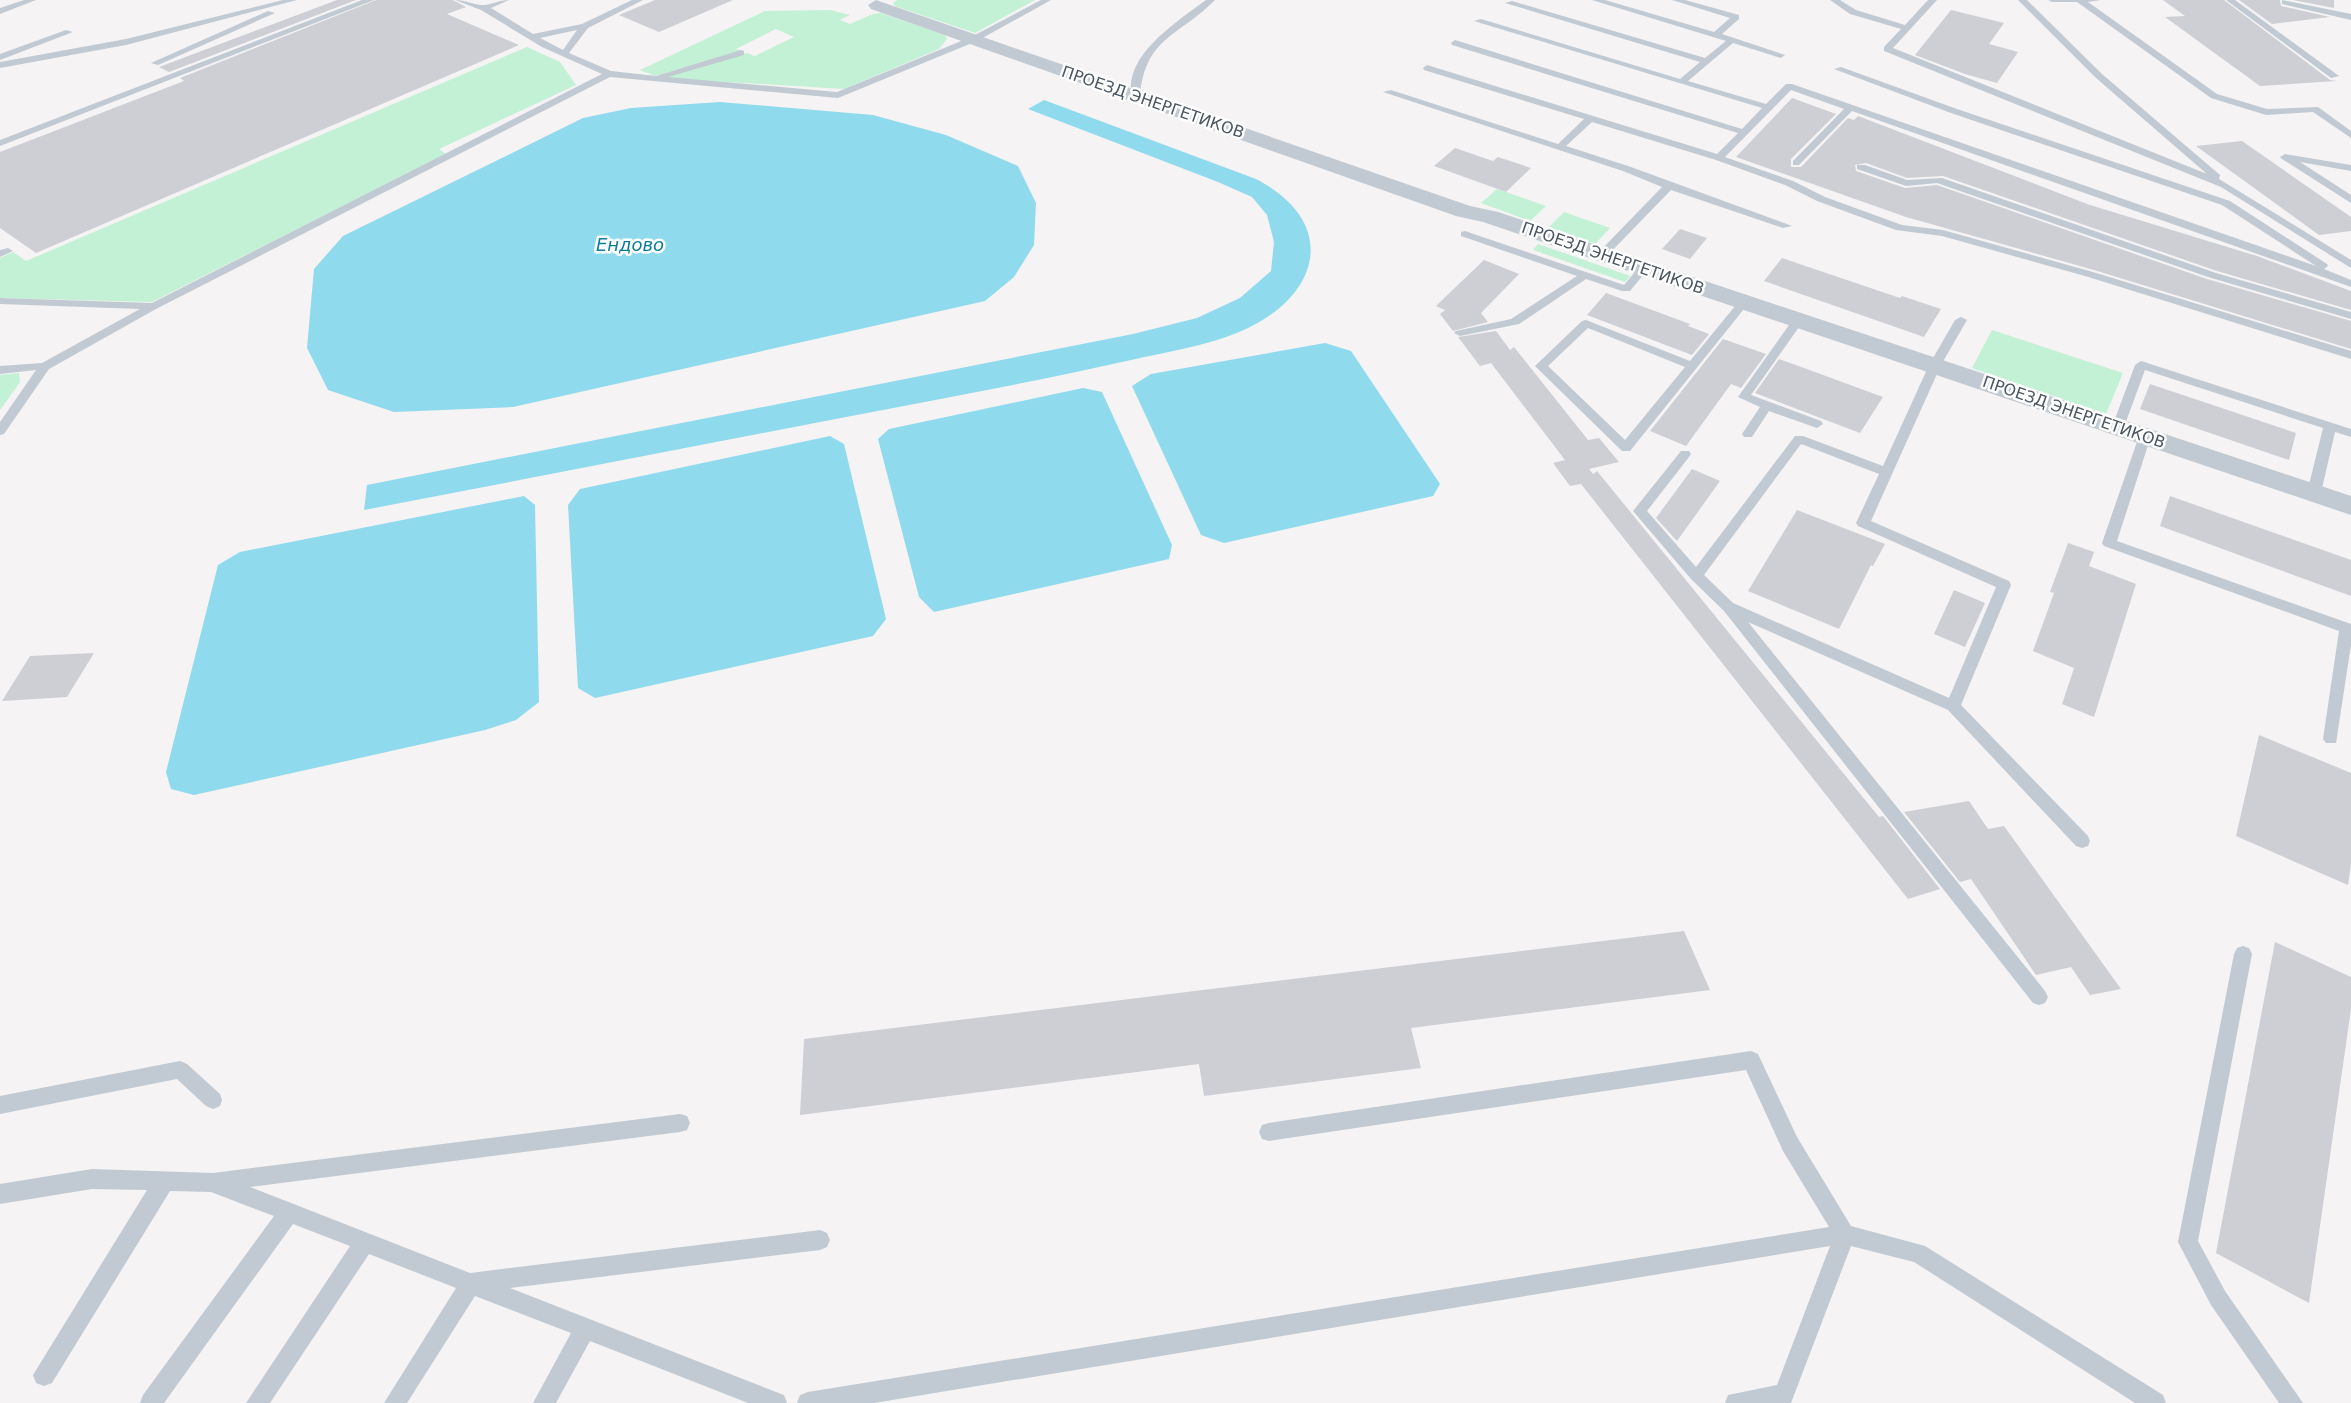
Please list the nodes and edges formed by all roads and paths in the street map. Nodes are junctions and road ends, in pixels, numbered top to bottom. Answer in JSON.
{"nodes":[{"id":1,"x":32,"y":0,"type":"edge"},
{"id":2,"x":293,"y":0,"type":"edge"},
{"id":3,"x":302,"y":0,"type":"edge"},
{"id":4,"x":370,"y":0,"type":"edge"},
{"id":5,"x":459,"y":0,"type":"edge"},
{"id":6,"x":505,"y":0,"type":"edge"},
{"id":7,"x":639,"y":0,"type":"edge"},
{"id":8,"x":1047,"y":0,"type":"edge"},
{"id":9,"x":1211,"y":0,"type":"edge"},
{"id":10,"x":1596,"y":0,"type":"edge"},
{"id":11,"x":1676,"y":0,"type":"edge"},
{"id":12,"x":1834,"y":0,"type":"edge"},
{"id":13,"x":1933,"y":0,"type":"edge"},
{"id":14,"x":2022,"y":0,"type":"edge"},
{"id":15,"x":2052,"y":0,"type":"edge"},
{"id":16,"x":2079,"y":0,"type":"edge"},
{"id":17,"x":2097,"y":0,"type":"edge"},
{"id":18,"x":2230,"y":0,"type":"edge"},
{"id":19,"x":2285,"y":2,"type":"dead end"},
{"id":20,"x":882,"y":3,"type":"edge"},
{"id":21,"x":1509,"y":3,"type":"dead end"},
{"id":22,"x":484,"y":8,"type":"junction"},
{"id":23,"x":0,"y":11,"type":"edge"},
{"id":24,"x":2351,"y":17,"type":"edge"},
{"id":25,"x":1478,"y":21,"type":"dead end"},
{"id":26,"x":585,"y":26,"type":"junction"},
{"id":27,"x":1907,"y":28,"type":"junction"},
{"id":28,"x":69,"y":32,"type":"dead end"},
{"id":29,"x":1716,"y":34,"type":"junction"},
{"id":30,"x":532,"y":37,"type":"junction"},
{"id":31,"x":974,"y":39,"type":"junction"},
{"id":32,"x":1732,"y":40,"type":"junction"},
{"id":33,"x":1455,"y":44,"type":"dead end"},
{"id":34,"x":741,"y":53,"type":"dead end"},
{"id":35,"x":564,"y":54,"type":"junction"},
{"id":36,"x":1781,"y":55,"type":"dead end"},
{"id":37,"x":0,"y":57,"type":"edge"},
{"id":38,"x":1707,"y":61,"type":"junction"},
{"id":39,"x":155,"y":63,"type":"dead end"},
{"id":40,"x":0,"y":65,"type":"edge"},
{"id":41,"x":1426,"y":68,"type":"dead end"},
{"id":42,"x":1838,"y":69,"type":"dead end"},
{"id":43,"x":609,"y":74,"type":"junction"},
{"id":44,"x":2334,"y":76,"type":"dead end"},
{"id":45,"x":649,"y":79,"type":"junction"},
{"id":46,"x":1681,"y":82,"type":"junction"},
{"id":47,"x":1388,"y":92,"type":"dead end"},
{"id":48,"x":1135,"y":95,"type":"junction"},
{"id":49,"x":1767,"y":107,"type":"junction"},
{"id":50,"x":1851,"y":107,"type":"junction"},
{"id":51,"x":1590,"y":119,"type":"junction"},
{"id":52,"x":1743,"y":132,"type":"junction"},
{"id":53,"x":2351,"y":135,"type":"edge"},
{"id":54,"x":0,"y":142,"type":"edge"},
{"id":55,"x":1559,"y":148,"type":"junction"},
{"id":56,"x":1719,"y":158,"type":"junction"},
{"id":57,"x":1796,"y":163,"type":"dead end"},
{"id":58,"x":1861,"y":167,"type":"dead end"},
{"id":59,"x":2351,"y":168,"type":"edge"},
{"id":60,"x":2225,"y":185,"type":"junction"},
{"id":61,"x":1669,"y":186,"type":"junction"},
{"id":62,"x":2351,"y":200,"type":"edge"},
{"id":63,"x":1787,"y":226,"type":"dead end"},
{"id":64,"x":1465,"y":234,"type":"dead end"},
{"id":65,"x":1602,"y":255,"type":"junction"},
{"id":66,"x":2351,"y":265,"type":"edge"},
{"id":67,"x":1644,"y":268,"type":"junction"},
{"id":68,"x":1585,"y":275,"type":"junction"},
{"id":69,"x":2340,"y":278,"type":"junction"},
{"id":70,"x":2351,"y":284,"type":"edge"},
{"id":71,"x":0,"y":301,"type":"edge"},
{"id":72,"x":1744,"y":302,"type":"junction"},
{"id":73,"x":154,"y":306,"type":"junction"},
{"id":74,"x":2351,"y":316,"type":"edge"},
{"id":75,"x":1798,"y":320,"type":"junction"},
{"id":76,"x":1961,"y":320,"type":"dead end"},
{"id":77,"x":1460,"y":333,"type":"dead end"},
{"id":78,"x":2351,"y":355,"type":"edge"},
{"id":79,"x":1935,"y":365,"type":"junction"},
{"id":80,"x":45,"y":366,"type":"junction"},
{"id":81,"x":1692,"y":366,"type":"junction"},
{"id":82,"x":0,"y":370,"type":"edge"},
{"id":83,"x":1767,"y":405,"type":"junction"},
{"id":84,"x":1817,"y":424,"type":"dead end"},
{"id":85,"x":2330,"y":426,"type":"junction"},
{"id":86,"x":2118,"y":427,"type":"junction"},
{"id":87,"x":0,"y":431,"type":"edge"},
{"id":88,"x":2351,"y":433,"type":"edge"},
{"id":89,"x":1748,"y":434,"type":"dead end"},
{"id":90,"x":2145,"y":436,"type":"junction"},
{"id":91,"x":1685,"y":454,"type":"dead end"},
{"id":92,"x":1887,"y":472,"type":"junction"},
{"id":93,"x":2314,"y":493,"type":"junction"},
{"id":94,"x":2351,"y":506,"type":"edge"},
{"id":95,"x":1696,"y":576,"type":"junction"},
{"id":96,"x":1728,"y":607,"type":"junction"},
{"id":97,"x":2349,"y":630,"type":"edge"},
{"id":98,"x":1953,"y":706,"type":"junction"},
{"id":99,"x":2331,"y":740,"type":"dead end"},
{"id":100,"x":2082,"y":841,"type":"dead end"},
{"id":101,"x":2243,"y":954,"type":"dead end"},
{"id":102,"x":2039,"y":997,"type":"dead end"},
{"id":103,"x":213,"y":1100,"type":"dead end"},
{"id":104,"x":0,"y":1105,"type":"edge"},
{"id":105,"x":680,"y":1123,"type":"dead end"},
{"id":106,"x":1269,"y":1132,"type":"dead end"},
{"id":107,"x":165,"y":1180,"type":"junction"},
{"id":108,"x":211,"y":1182,"type":"junction"},
{"id":109,"x":2,"y":1198,"type":"edge"},
{"id":110,"x":289,"y":1212,"type":"junction"},
{"id":111,"x":1845,"y":1234,"type":"junction"},
{"id":112,"x":820,"y":1240,"type":"dead end"},
{"id":113,"x":365,"y":1242,"type":"junction"},
{"id":114,"x":471,"y":1283,"type":"junction"},
{"id":115,"x":585,"y":1328,"type":"junction"},
{"id":116,"x":44,"y":1375,"type":"dead end"},
{"id":117,"x":151,"y":1403,"type":"edge"},
{"id":118,"x":257,"y":1403,"type":"edge"},
{"id":119,"x":395,"y":1403,"type":"edge"},
{"id":120,"x":543,"y":1403,"type":"edge"},
{"id":121,"x":776,"y":1403,"type":"edge"},
{"id":122,"x":808,"y":1403,"type":"edge"},
{"id":123,"x":1736,"y":1403,"type":"edge"},
{"id":124,"x":2155,"y":1403,"type":"edge"},
{"id":125,"x":2292,"y":1403,"type":"edge"}],
"edges":[{"from":1,"to":23,"type":"lane"},
{"from":2,"to":40,"type":"lane"},
{"from":3,"to":39,"type":"lane"},
{"from":4,"to":54,"type":"lane"},
{"from":5,"to":22,"type":"lane"},
{"from":6,"to":22,"type":"lane"},
{"from":7,"to":26,"type":"lane"},
{"from":8,"to":31,"type":"lane"},
{"from":9,"to":48,"type":"lane"},
{"from":10,"to":29,"type":"lane"},
{"from":11,"to":29,"type":"lane"},
{"from":12,"to":27,"type":"lane"},
{"from":13,"to":27,"type":"lane"},
{"from":14,"to":60,"type":"lane"},
{"from":15,"to":16,"type":"lane"},
{"from":16,"to":17,"type":"lane"},
{"from":16,"to":53,"type":"lane"},
{"from":18,"to":44,"type":"lane"},
{"from":19,"to":24,"type":"lane"},
{"from":20,"to":31,"type":"street","name":"ПРОЕЗД ЭНЕРГЕТИКОВ"},
{"from":21,"to":38,"type":"lane"},
{"from":22,"to":30,"type":"lane"},
{"from":25,"to":46,"type":"lane"},
{"from":26,"to":30,"type":"lane"},
{"from":26,"to":35,"type":"lane"},
{"from":27,"to":60,"type":"lane"},
{"from":28,"to":37,"type":"lane"},
{"from":29,"to":32,"type":"lane"},
{"from":30,"to":35,"type":"lane"},
{"from":31,"to":45,"type":"lane"},
{"from":31,"to":48,"type":"street","name":"ПРОЕЗД ЭНЕРГЕТИКОВ"},
{"from":32,"to":36,"type":"lane"},
{"from":32,"to":38,"type":"lane"},
{"from":33,"to":52,"type":"lane"},
{"from":34,"to":45,"type":"lane"},
{"from":35,"to":43,"type":"lane"},
{"from":38,"to":46,"type":"lane"},
{"from":41,"to":51,"type":"lane"},
{"from":42,"to":69,"type":"lane"},
{"from":43,"to":45,"type":"lane"},
{"from":43,"to":73,"type":"lane"},
{"from":46,"to":49,"type":"lane"},
{"from":47,"to":55,"type":"lane"},
{"from":48,"to":65,"type":"street","name":"ПРОЕЗД ЭНЕРГЕТИКОВ"},
{"from":49,"to":50,"type":"lane"},
{"from":49,"to":52,"type":"lane"},
{"from":50,"to":57,"type":"lane"},
{"from":50,"to":69,"type":"lane"},
{"from":51,"to":55,"type":"lane"},
{"from":51,"to":56,"type":"lane"},
{"from":52,"to":56,"type":"lane"},
{"from":55,"to":61,"type":"lane"},
{"from":56,"to":78,"type":"lane"},
{"from":58,"to":74,"type":"lane"},
{"from":59,"to":62,"type":"lane"},
{"from":60,"to":66,"type":"lane"},
{"from":61,"to":63,"type":"lane"},
{"from":61,"to":65,"type":"lane"},
{"from":64,"to":68,"type":"lane"},
{"from":65,"to":67,"type":"street","name":"ПРОЕЗД ЭНЕРГЕТИКОВ"},
{"from":67,"to":68,"type":"lane"},
{"from":67,"to":72,"type":"street","name":"ПРОЕЗД ЭНЕРГЕТИКОВ"},
{"from":68,"to":77,"type":"lane"},
{"from":69,"to":70,"type":"lane"},
{"from":71,"to":73,"type":"lane"},
{"from":72,"to":75,"type":"street","name":"ПРОЕЗД ЭНЕРГЕТИКОВ"},
{"from":72,"to":81,"type":"lane"},
{"from":73,"to":80,"type":"lane"},
{"from":75,"to":79,"type":"street","name":"ПРОЕЗД ЭНЕРГЕТИКОВ"},
{"from":75,"to":83,"type":"lane"},
{"from":76,"to":79,"type":"lane"},
{"from":79,"to":86,"type":"street","name":"ПРОЕЗД ЭНЕРГЕТИКОВ"},
{"from":79,"to":92,"type":"lane"},
{"from":80,"to":82,"type":"lane"},
{"from":80,"to":87,"type":"lane"},
{"from":81,"to":81,"type":"lane"},
{"from":83,"to":84,"type":"lane"},
{"from":83,"to":89,"type":"lane"},
{"from":85,"to":86,"type":"lane"},
{"from":85,"to":88,"type":"lane"},
{"from":85,"to":93,"type":"lane"},
{"from":86,"to":90,"type":"street","name":"ПРОЕЗД ЭНЕРГЕТИКОВ"},
{"from":90,"to":93,"type":"street","name":"ПРОЕЗД ЭНЕРГЕТИКОВ"},
{"from":90,"to":97,"type":"lane"},
{"from":91,"to":95,"type":"lane"},
{"from":92,"to":95,"type":"lane"},
{"from":92,"to":98,"type":"lane"},
{"from":93,"to":94,"type":"street","name":"ПРОЕЗД ЭНЕРГЕТИКОВ"},
{"from":95,"to":96,"type":"lane"},
{"from":96,"to":98,"type":"lane"},
{"from":96,"to":102,"type":"lane"},
{"from":97,"to":99,"type":"lane"},
{"from":98,"to":100,"type":"lane"},
{"from":101,"to":125,"type":"lane"},
{"from":103,"to":104,"type":"lane"},
{"from":105,"to":108,"type":"lane"},
{"from":106,"to":111,"type":"lane"},
{"from":107,"to":108,"type":"lane"},
{"from":107,"to":109,"type":"lane"},
{"from":107,"to":116,"type":"lane"},
{"from":108,"to":110,"type":"lane"},
{"from":110,"to":113,"type":"lane"},
{"from":110,"to":117,"type":"lane"},
{"from":111,"to":122,"type":"lane"},
{"from":111,"to":123,"type":"lane"},
{"from":111,"to":124,"type":"lane"},
{"from":112,"to":114,"type":"lane"},
{"from":113,"to":114,"type":"lane"},
{"from":113,"to":118,"type":"lane"},
{"from":114,"to":115,"type":"lane"},
{"from":114,"to":119,"type":"lane"},
{"from":115,"to":120,"type":"lane"},
{"from":115,"to":121,"type":"lane"}]}
